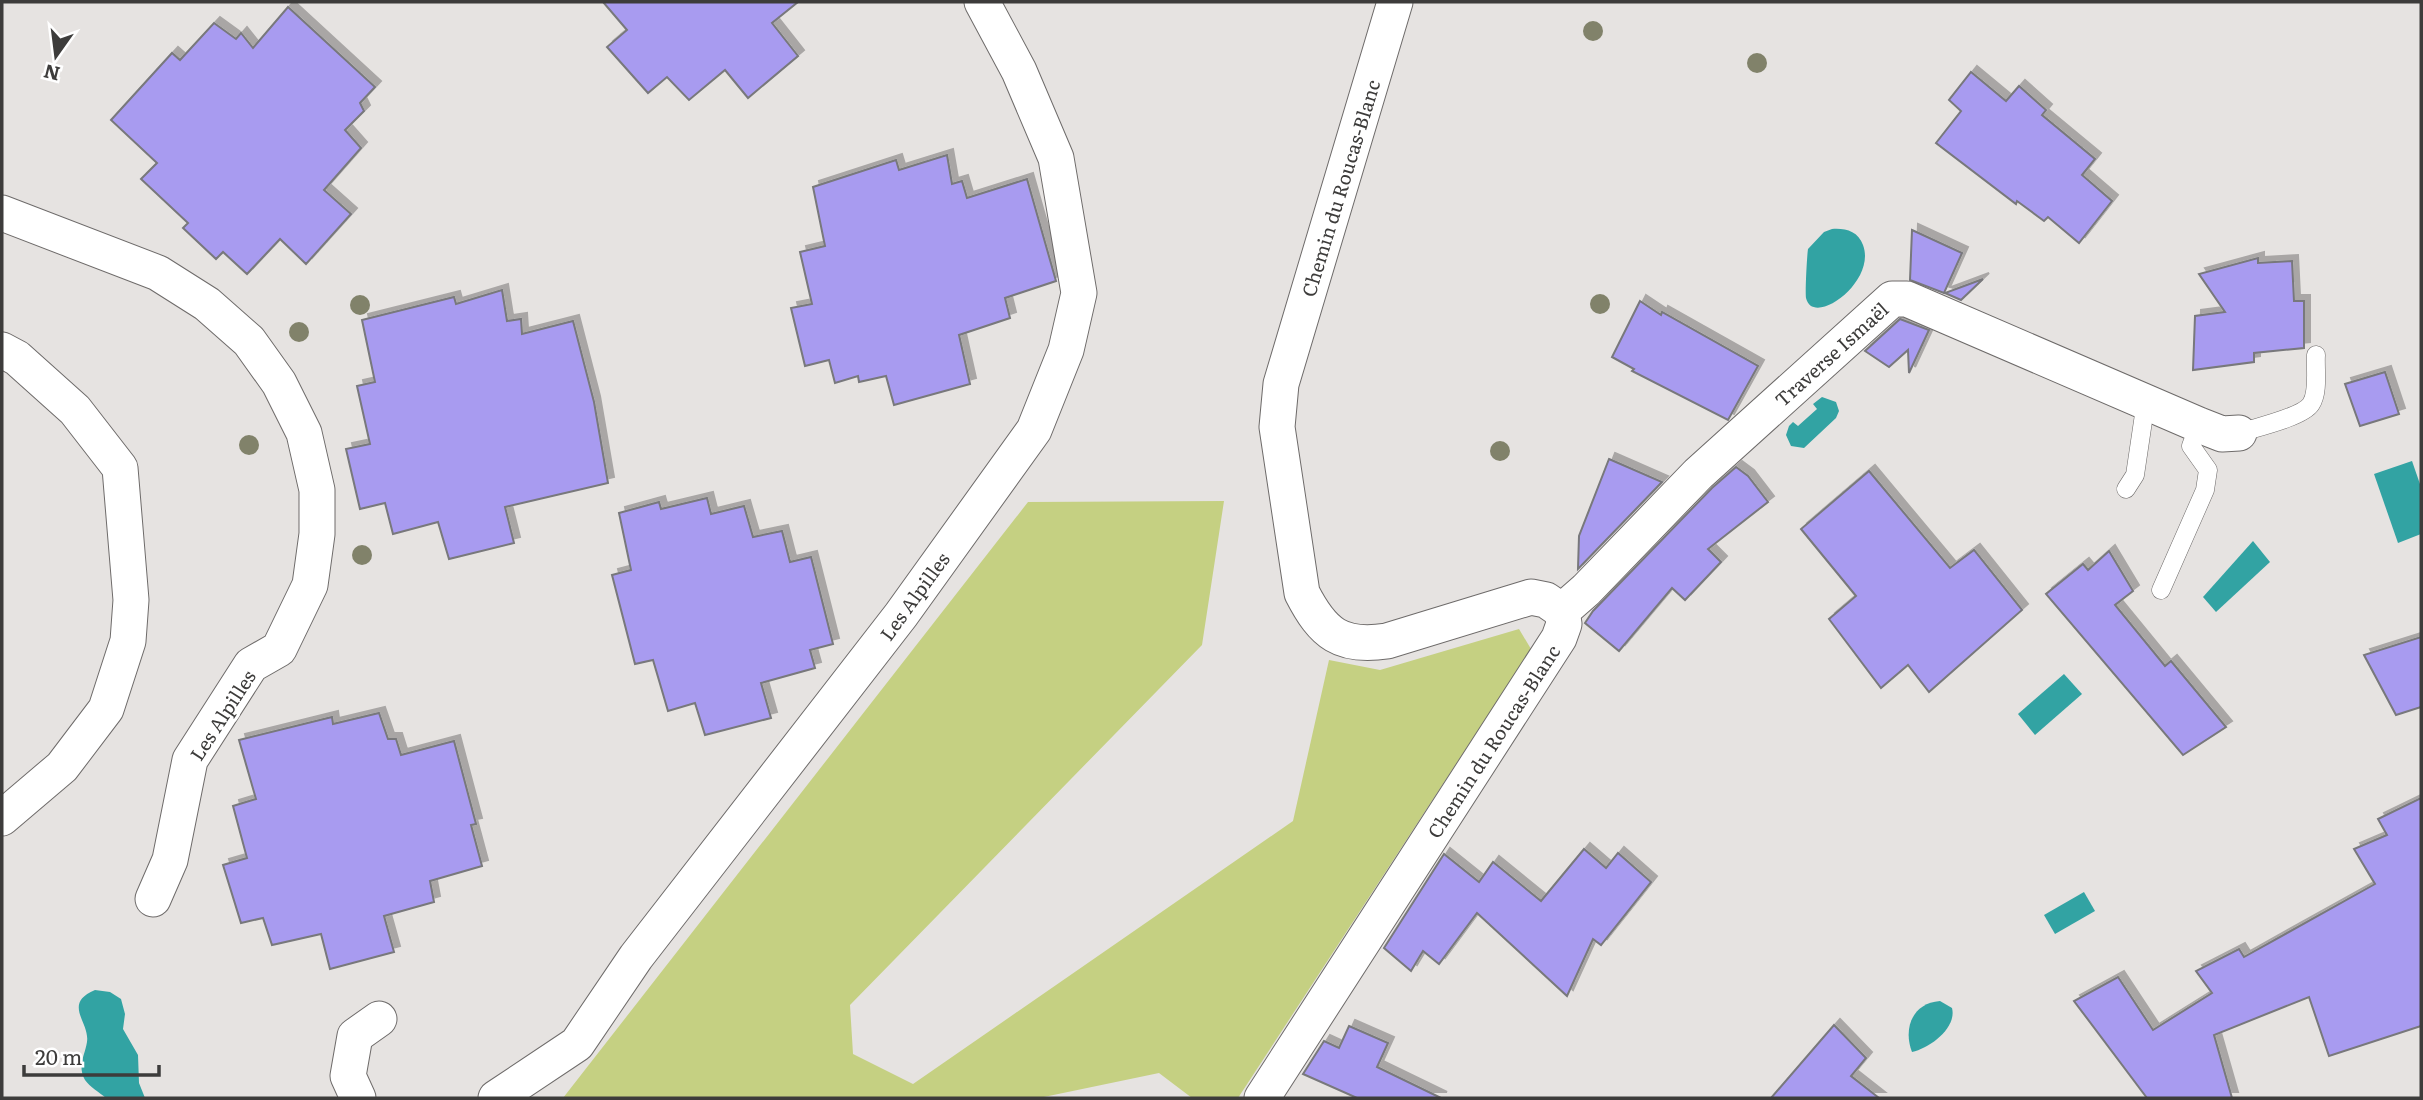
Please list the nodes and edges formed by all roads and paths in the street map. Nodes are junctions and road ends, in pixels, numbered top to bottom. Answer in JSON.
{"nodes":[{"id":1,"x":982,"y":2,"type":"edge"},
{"id":2,"x":1395,"y":2,"type":"edge"},
{"id":3,"x":2,"y":213,"type":"edge"},
{"id":4,"x":2,"y":350,"type":"edge"},
{"id":5,"x":2316,"y":355,"type":"dead end"},
{"id":6,"x":2146,"y":401,"type":"junction"},
{"id":7,"x":2199,"y":425,"type":"junction"},
{"id":8,"x":2239,"y":433,"type":"joint"},
{"id":9,"x":2126,"y":489,"type":"dead end"},
{"id":10,"x":2161,"y":590,"type":"dead end"},
{"id":11,"x":1562,"y":611,"type":"junction"},
{"id":12,"x":2,"y":818,"type":"edge"},
{"id":13,"x":153,"y":899,"type":"dead end"},
{"id":14,"x":379,"y":1019,"type":"dead end"},
{"id":15,"x":358,"y":1098,"type":"edge"},
{"id":16,"x":496,"y":1098,"type":"edge"},
{"id":17,"x":1262,"y":1098,"type":"edge"}],
"edges":[{"from":1,"to":16,"type":"street","name":"Les Alpilles"},
{"from":2,"to":11,"type":"street","name":"Chemin du Roucas-Blanc"},
{"from":3,"to":13,"type":"street","name":"Les Alpilles"},
{"from":4,"to":12,"type":"street"},
{"from":5,"to":8,"type":"lane"},
{"from":6,"to":7,"type":"street","name":"Traverse Ismaël"},
{"from":6,"to":9,"type":"lane"},
{"from":6,"to":11,"type":"street","name":"Traverse Ismaël"},
{"from":7,"to":8,"type":"street","name":"Traverse Ismaël"},
{"from":7,"to":10,"type":"lane"},
{"from":11,"to":17,"type":"street","name":"Chemin du Roucas-Blanc"},
{"from":14,"to":15,"type":"street"}]}
